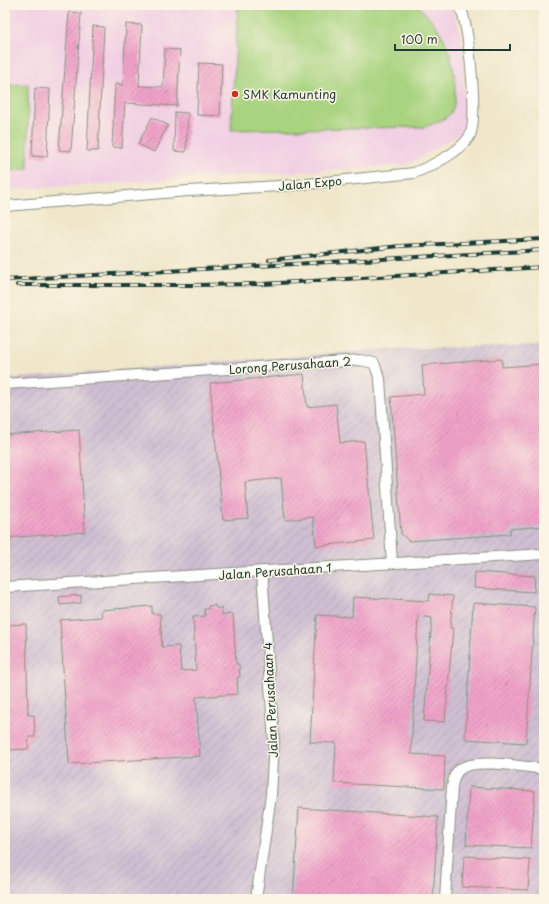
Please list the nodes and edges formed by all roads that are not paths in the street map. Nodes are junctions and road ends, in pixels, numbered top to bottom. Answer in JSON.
{"nodes":[{"id":1,"x":459,"y":5,"type":"edge"},
{"id":2,"x":5,"y":206,"type":"edge"},
{"id":3,"x":5,"y":384,"type":"edge"},
{"id":4,"x":544,"y":554,"type":"edge"},
{"id":5,"x":392,"y":563,"type":"junction"},
{"id":6,"x":262,"y":572,"type":"junction"},
{"id":7,"x":5,"y":587,"type":"edge"},
{"id":8,"x":544,"y":769,"type":"edge"},
{"id":9,"x":256,"y":899,"type":"edge"},
{"id":10,"x":446,"y":899,"type":"edge"}],
"edges":[{"from":1,"to":2,"type":"street","name":"Jalan Expo"},
{"from":3,"to":5,"type":"street","name":"Lorong Perusahaan 2"},
{"from":4,"to":5,"type":"street","name":"Jalan Perusahaan 1"},
{"from":5,"to":6,"type":"street","name":"Jalan Perusahaan 1"},
{"from":6,"to":7,"type":"street","name":"Jalan Perusahaan 1"},
{"from":6,"to":9,"type":"street","name":"Jalan Perusahaan 4"},
{"from":8,"to":10,"type":"street"}]}
